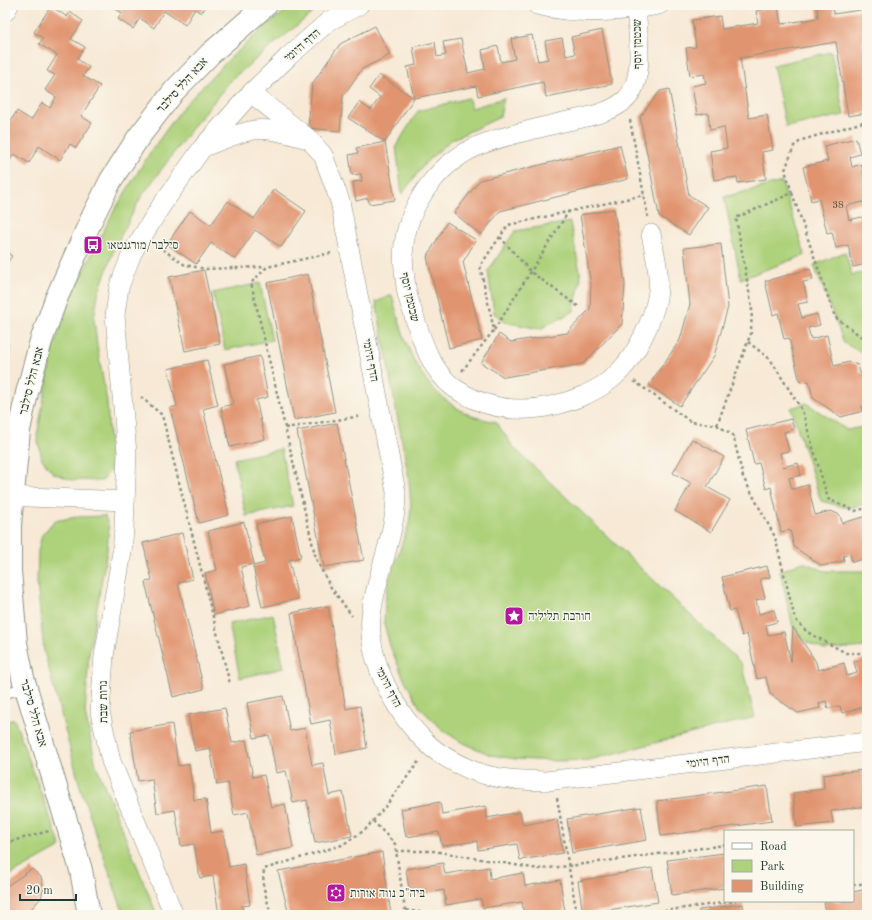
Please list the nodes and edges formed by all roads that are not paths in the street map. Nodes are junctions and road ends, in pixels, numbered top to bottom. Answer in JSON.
{"nodes":[{"id":1,"x":9,"y":5,"type":"edge"},
{"id":2,"x":266,"y":5,"type":"edge"},
{"id":3,"x":359,"y":5,"type":"edge"},
{"id":4,"x":537,"y":5,"type":"edge"},
{"id":5,"x":659,"y":5,"type":"edge"},
{"id":6,"x":633,"y":7,"type":"edge"},
{"id":7,"x":5,"y":12,"type":"edge"},
{"id":8,"x":251,"y":93,"type":"junction"},
{"id":9,"x":309,"y":139,"type":"junction"},
{"id":10,"x":203,"y":147,"type":"junction"},
{"id":11,"x":651,"y":234,"type":"road end"},
{"id":12,"x":9,"y":497,"type":"edge"},
{"id":13,"x":126,"y":501,"type":"junction"},
{"id":14,"x":26,"y":688,"type":"junction"},
{"id":15,"x":5,"y":693,"type":"edge"},
{"id":16,"x":867,"y":742,"type":"edge"},
{"id":17,"x":74,"y":847,"type":"junction"},
{"id":18,"x":74,"y":915,"type":"edge"},
{"id":19,"x":89,"y":915,"type":"edge"},
{"id":20,"x":174,"y":915,"type":"edge"}],
"edges":[{"from":1,"to":7,"type":"street"},
{"from":2,"to":12,"type":"street","name":"אבא הלל סילבר"},
{"from":3,"to":8,"type":"street","name":"הדף היומי"},
{"from":4,"to":6,"type":"street"},
{"from":5,"to":6,"type":"street"},
{"from":6,"to":11,"type":"street","name":"שכטמן יוסף"},
{"from":8,"to":9,"type":"street","name":"הדף היומי"},
{"from":8,"to":10,"type":"street","name":"הדף היומי"},
{"from":9,"to":10,"type":"street"},
{"from":9,"to":16,"type":"street","name":"הדף היומי"},
{"from":10,"to":13,"type":"street","name":"הדף היומי"},
{"from":12,"to":13,"type":"street"},
{"from":12,"to":14,"type":"street","name":"אבא הלל סילבר"},
{"from":13,"to":20,"type":"street","name":"נרות שבת"},
{"from":14,"to":15,"type":"lane"},
{"from":14,"to":17,"type":"street","name":"אבא הלל סילבר"},
{"from":17,"to":18,"type":"street","name":"אבא הלל סילבר"},
{"from":17,"to":19,"type":"street","name":"אבא הלל סילבר"}]}
